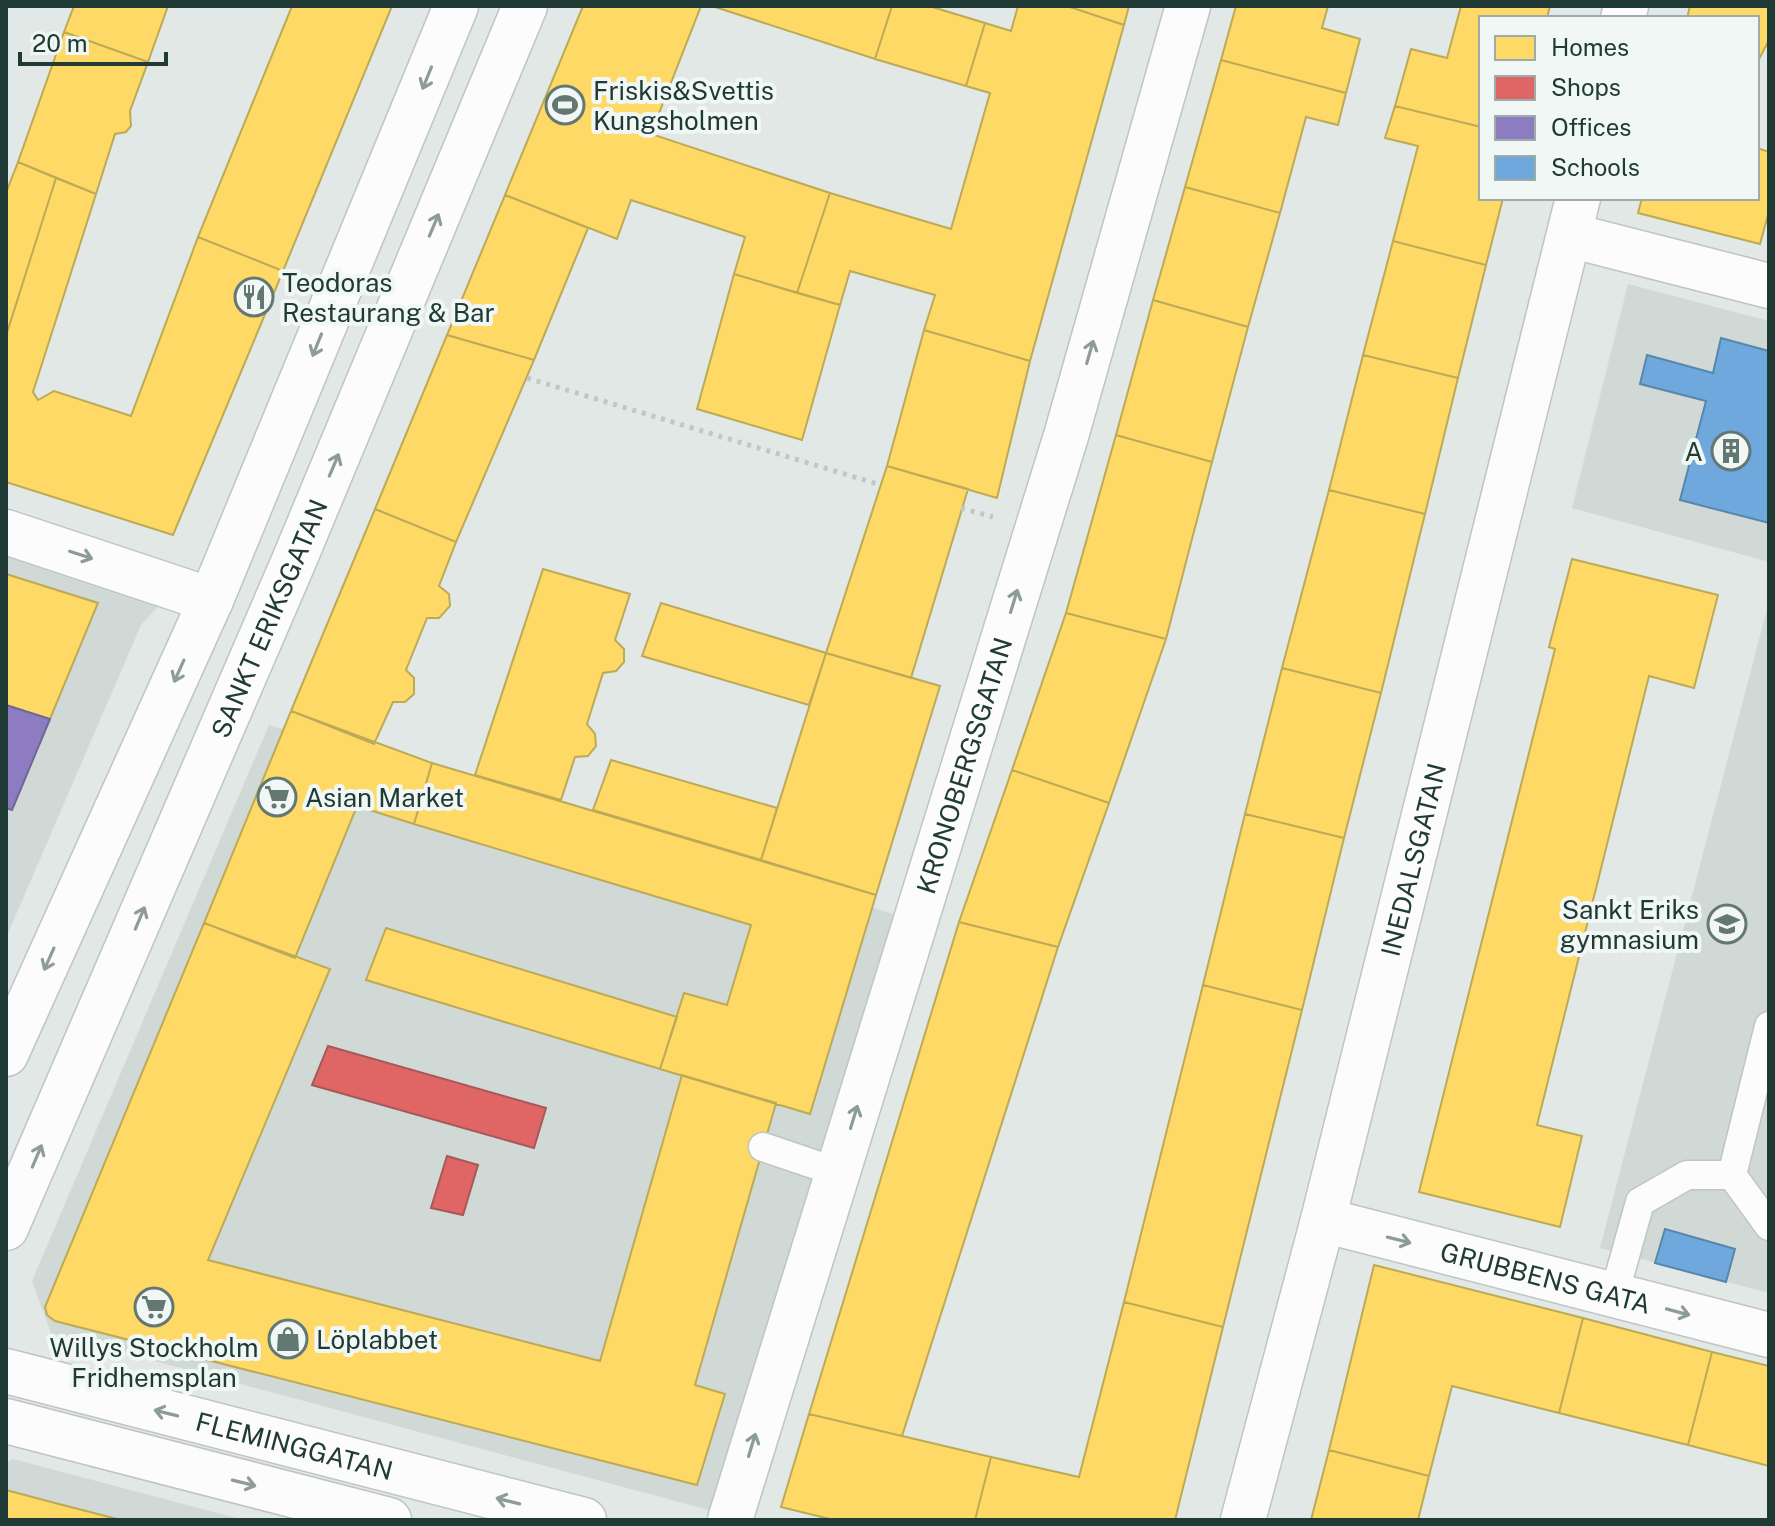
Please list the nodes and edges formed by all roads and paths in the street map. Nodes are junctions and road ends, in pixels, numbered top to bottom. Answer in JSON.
{"nodes":[{"id":1,"x":456,"y":6,"type":"edge"},
{"id":2,"x":525,"y":6,"type":"edge"},
{"id":3,"x":1188,"y":6,"type":"edge"},
{"id":4,"x":1573,"y":217,"type":"edge"},
{"id":5,"x":1769,"y":286,"type":"edge"},
{"id":6,"x":527,"y":378,"type":"dead end"},
{"id":7,"x":881,"y":485,"type":"dead end"},
{"id":8,"x":6,"y":532,"type":"edge"},
{"id":9,"x":211,"y":600,"type":"junction"},
{"id":10,"x":1769,"y":1026,"type":"edge"},
{"id":11,"x":6,"y":1054,"type":"edge"},
{"id":12,"x":763,"y":1147,"type":"dead end"},
{"id":13,"x":837,"y":1172,"type":"junction"},
{"id":14,"x":1732,"y":1175,"type":"junction"},
{"id":15,"x":1323,"y":1220,"type":"junction"},
{"id":16,"x":1769,"y":1226,"type":"edge"},
{"id":17,"x":6,"y":1228,"type":"edge"},
{"id":18,"x":1614,"y":1295,"type":"junction"},
{"id":19,"x":1769,"y":1335,"type":"edge"},
{"id":20,"x":6,"y":1371,"type":"edge"},
{"id":21,"x":6,"y":1421,"type":"edge"},
{"id":22,"x":389,"y":1520,"type":"edge"},
{"id":23,"x":584,"y":1520,"type":"edge"},
{"id":24,"x":730,"y":1520,"type":"edge"},
{"id":25,"x":1243,"y":1520,"type":"edge"}],
"edges":[{"from":1,"to":9,"type":"street","one_way":true},
{"from":17,"to":2,"type":"street","name":"SANKT ERIKSGATAN","one_way":true},
{"from":13,"to":3,"type":"street","name":"KRONOBERGSGATAN","one_way":true},
{"from":4,"to":5,"type":"street"},
{"from":4,"to":15,"type":"street","name":"INEDALSGATAN"},
{"from":6,"to":7,"type":"path"},
{"from":8,"to":9,"type":"street","one_way":true},
{"from":9,"to":11,"type":"street","one_way":true},
{"from":10,"to":14,"type":"lane"},
{"from":12,"to":13,"type":"lane"},
{"from":24,"to":13,"type":"street","name":"KRONOBERGSGATAN","one_way":true},
{"from":14,"to":16,"type":"lane"},
{"from":14,"to":18,"type":"lane"},
{"from":15,"to":18,"type":"street","name":"GRUBBENS GATA","one_way":true},
{"from":15,"to":25,"type":"street","name":"INEDALSGATAN"},
{"from":18,"to":19,"type":"street","name":"GRUBBENS GATA","one_way":true},
{"from":23,"to":20,"type":"street","name":"FLEMINGGATAN","one_way":true},
{"from":21,"to":22,"type":"street","name":"FLEMINGGATAN","one_way":true}]}
